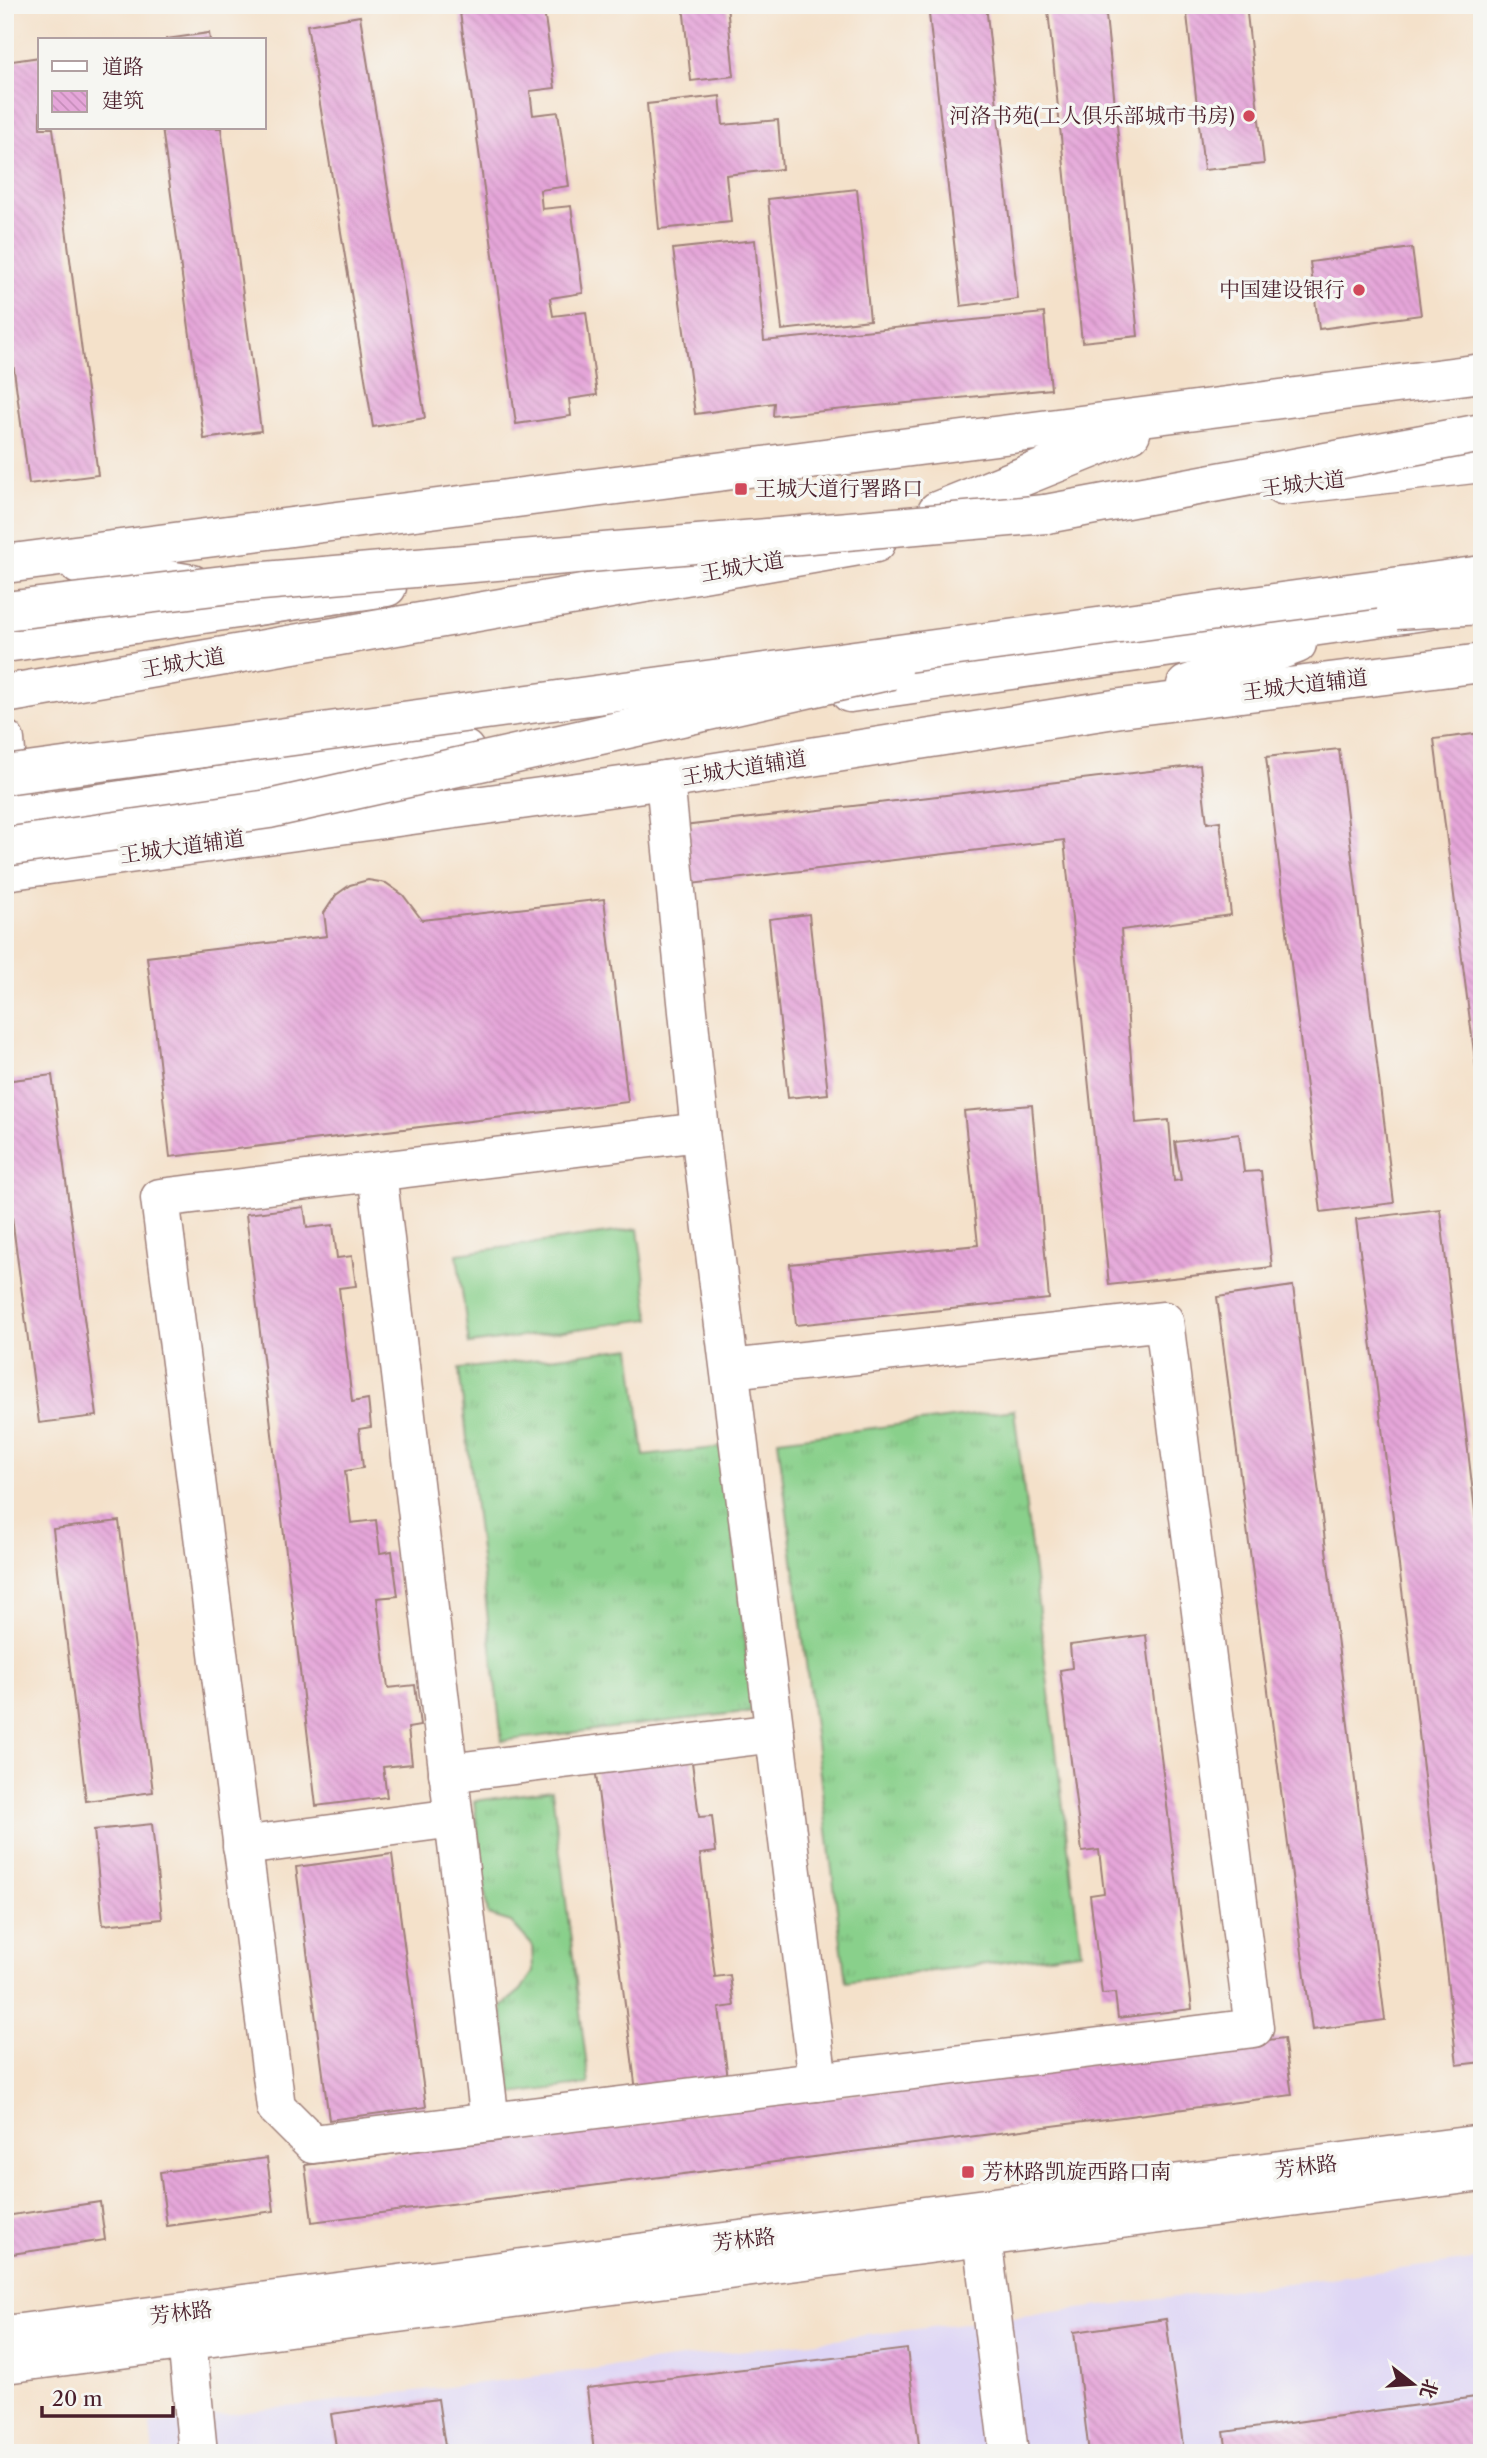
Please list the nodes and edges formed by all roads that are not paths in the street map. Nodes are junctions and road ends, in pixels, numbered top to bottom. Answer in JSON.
{"nodes":[{"id":1,"x":1482,"y":373,"type":"edge"},
{"id":2,"x":1182,"y":413,"type":"junction"},
{"id":3,"x":1482,"y":433,"type":"edge"},
{"id":4,"x":1482,"y":439,"type":"edge"},
{"id":5,"x":1482,"y":463,"type":"edge"},
{"id":6,"x":937,"y":511,"type":"junction"},
{"id":7,"x":1046,"y":514,"type":"junction"},
{"id":8,"x":22,"y":561,"type":"edge"},
{"id":9,"x":1482,"y":575,"type":"edge"},
{"id":10,"x":291,"y":600,"type":"junction"},
{"id":11,"x":1482,"y":604,"type":"edge"},
{"id":12,"x":5,"y":611,"type":"edge"},
{"id":13,"x":1373,"y":617,"type":"junction"},
{"id":14,"x":1059,"y":632,"type":"junction"},
{"id":15,"x":5,"y":643,"type":"edge"},
{"id":16,"x":1482,"y":663,"type":"edge"},
{"id":17,"x":5,"y":694,"type":"edge"},
{"id":18,"x":1121,"y":708,"type":"junction"},
{"id":19,"x":5,"y":740,"type":"edge"},
{"id":20,"x":5,"y":775,"type":"edge"},
{"id":21,"x":664,"y":780,"type":"junction"},
{"id":22,"x":8,"y":844,"type":"edge"},
{"id":23,"x":700,"y":1132,"type":"junction"},
{"id":24,"x":377,"y":1172,"type":"junction"},
{"id":25,"x":730,"y":1369,"type":"junction"},
{"id":26,"x":775,"y":1733,"type":"junction"},
{"id":27,"x":449,"y":1773,"type":"junction"},
{"id":28,"x":454,"y":1818,"type":"junction"},
{"id":29,"x":242,"y":1846,"type":"junction"},
{"id":30,"x":818,"y":2082,"type":"junction"},
{"id":31,"x":490,"y":2122,"type":"junction"},
{"id":32,"x":1482,"y":2144,"type":"edge"},
{"id":33,"x":1482,"y":2172,"type":"edge"},
{"id":34,"x":980,"y":2223,"type":"junction"},
{"id":35,"x":184,"y":2327,"type":"junction"},
{"id":36,"x":5,"y":2335,"type":"edge"},
{"id":37,"x":5,"y":2364,"type":"edge"},
{"id":38,"x":198,"y":2453,"type":"edge"},
{"id":39,"x":1009,"y":2453,"type":"edge"}],
"edges":[{"from":1,"to":2,"type":"main road"},
{"from":2,"to":6,"type":"main road"},
{"from":2,"to":8,"type":"main road"},
{"from":3,"to":7,"type":"main road","bridge":true},
{"from":4,"to":6,"type":"main road","name":"王城大道"},
{"from":5,"to":7,"type":"main road","name":"王城大道","bridge":true},
{"from":6,"to":10,"type":"main road","name":"王城大道"},
{"from":7,"to":12,"type":"main road","bridge":true},
{"from":7,"to":17,"type":"main road","name":"王城大道","bridge":true},
{"from":8,"to":10,"type":"main road"},
{"from":9,"to":14,"type":"main road","bridge":true},
{"from":10,"to":15,"type":"main road","name":"王城大道"},
{"from":11,"to":13,"type":"main road"},
{"from":11,"to":14,"type":"main road","bridge":true},
{"from":13,"to":18,"type":"main road"},
{"from":13,"to":22,"type":"main road"},
{"from":14,"to":20,"type":"main road","bridge":true},
{"from":14,"to":22,"type":"main road","bridge":true},
{"from":16,"to":18,"type":"main road","name":"王城大道辅道"},
{"from":18,"to":21,"type":"main road","name":"王城大道辅道"},
{"from":19,"to":22,"type":"main road"},
{"from":21,"to":22,"type":"main road","name":"王城大道辅道"},
{"from":21,"to":23,"type":"main road"},
{"from":23,"to":24,"type":"main road"},
{"from":23,"to":25,"type":"main road"},
{"from":24,"to":27,"type":"main road"},
{"from":24,"to":29,"type":"main road"},
{"from":25,"to":26,"type":"main road"},
{"from":25,"to":30,"type":"main road"},
{"from":26,"to":27,"type":"main road"},
{"from":26,"to":30,"type":"main road"},
{"from":27,"to":28,"type":"main road"},
{"from":28,"to":29,"type":"main road"},
{"from":28,"to":31,"type":"main road"},
{"from":29,"to":31,"type":"main road"},
{"from":30,"to":31,"type":"main road"},
{"from":32,"to":34,"type":"main road","name":"芳林路"},
{"from":33,"to":34,"type":"main road","name":"芳林路"},
{"from":34,"to":35,"type":"main road","name":"芳林路"},
{"from":34,"to":39,"type":"main road"},
{"from":35,"to":36,"type":"main road","name":"芳林路"},
{"from":35,"to":37,"type":"main road","name":"芳林路"},
{"from":35,"to":38,"type":"main road"}]}
